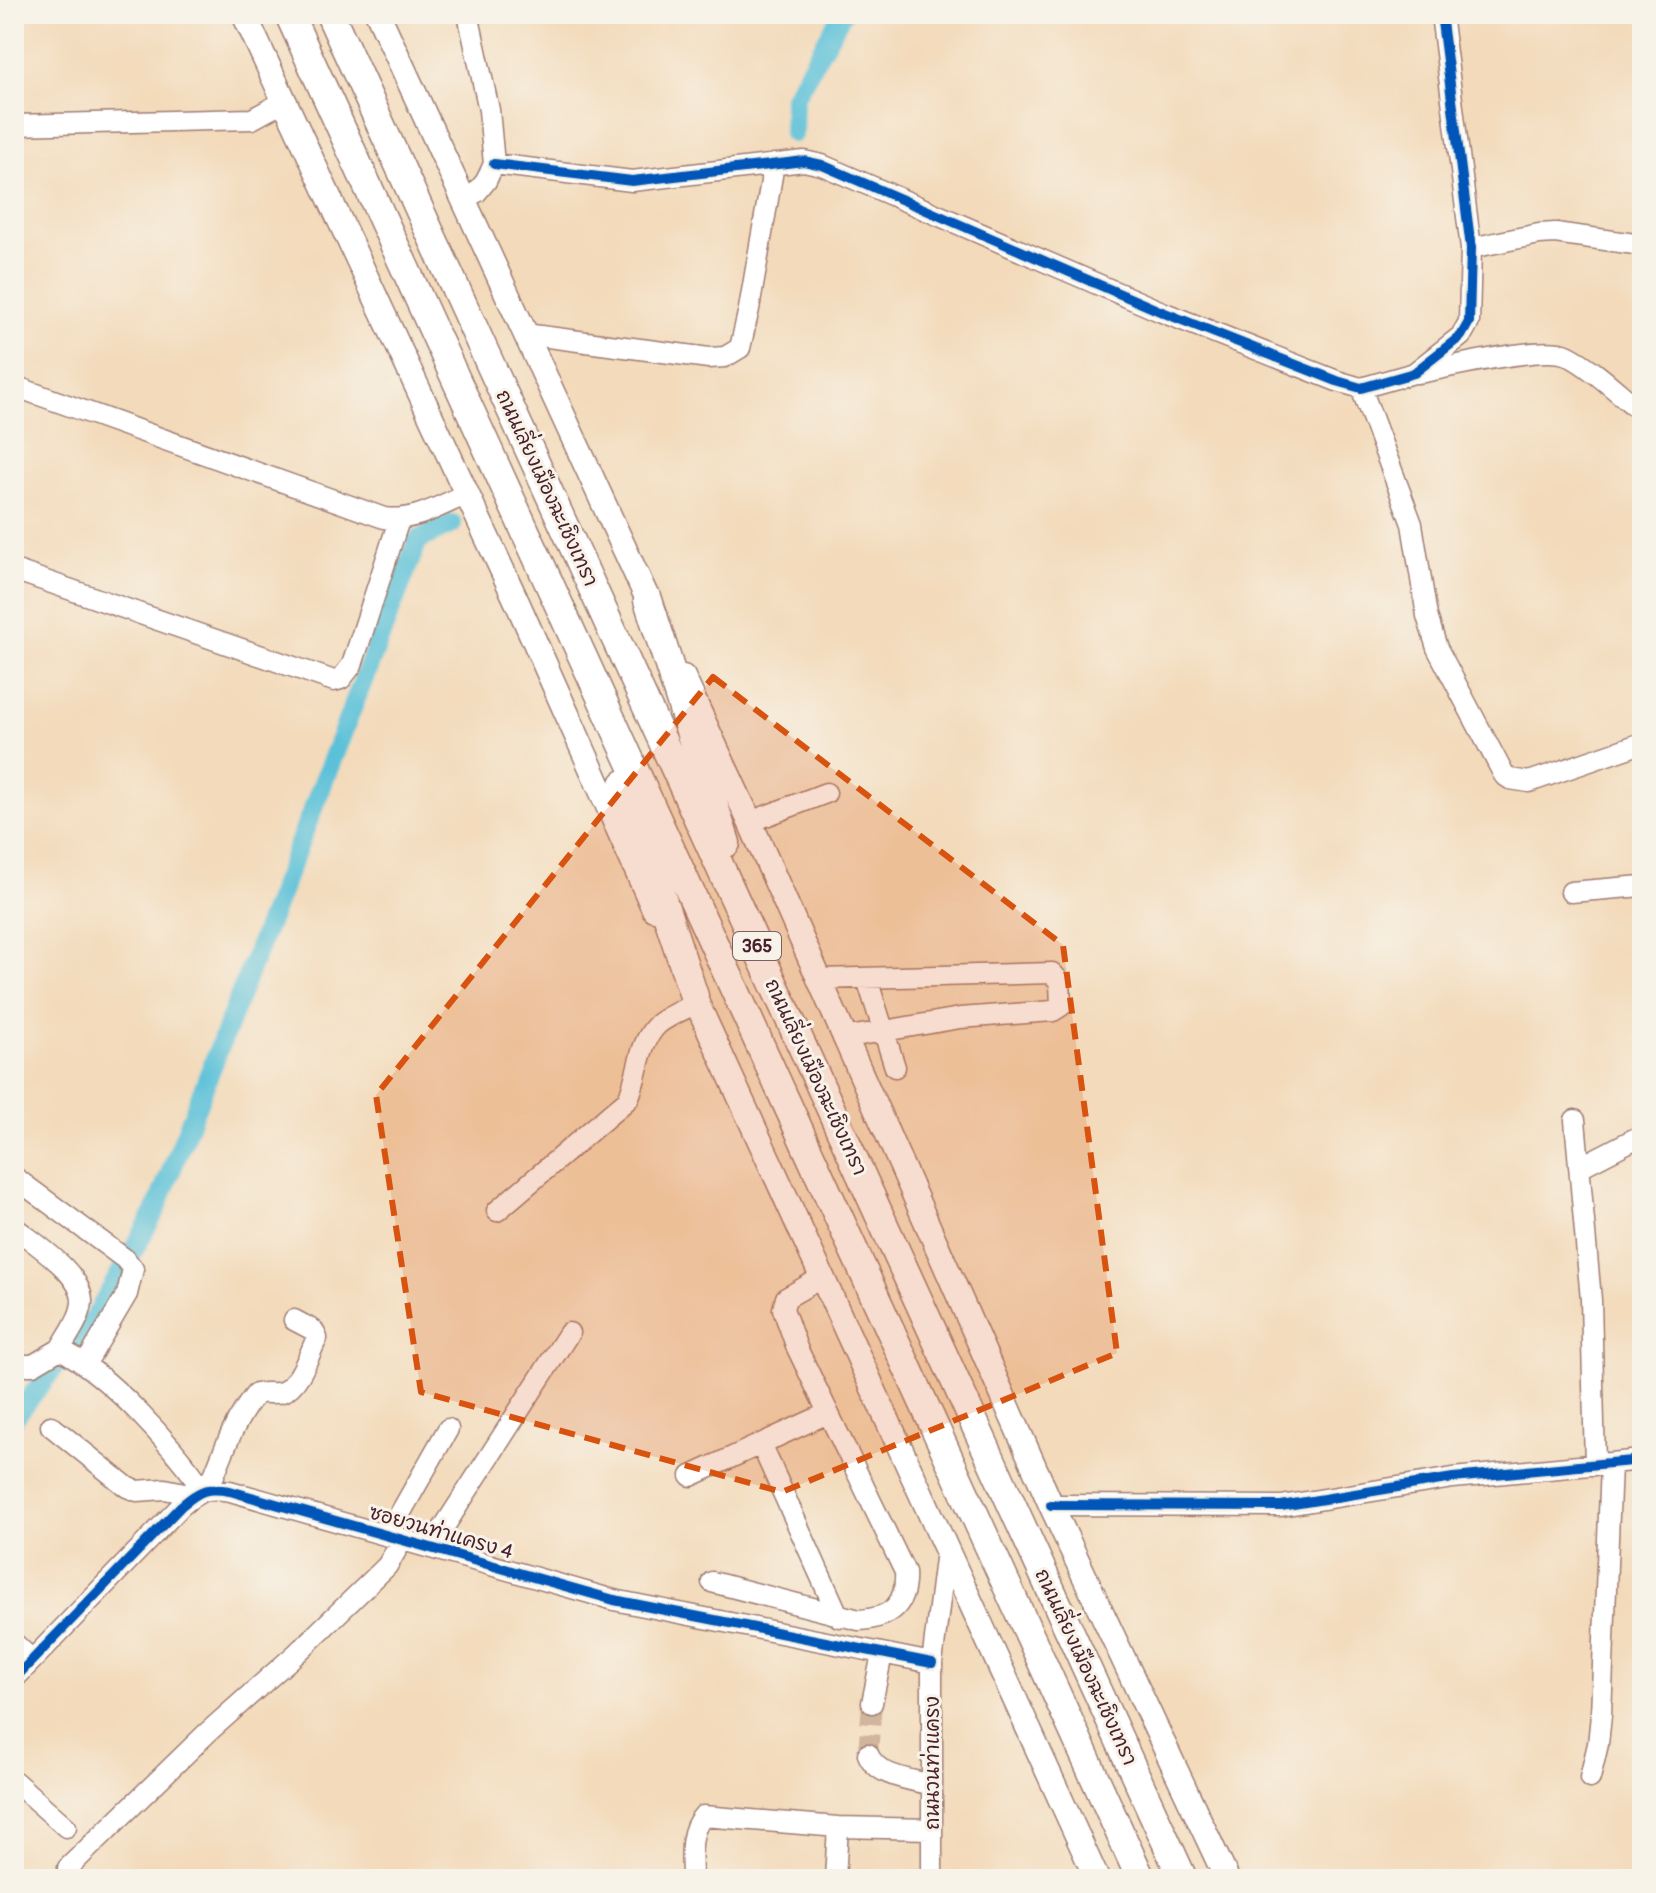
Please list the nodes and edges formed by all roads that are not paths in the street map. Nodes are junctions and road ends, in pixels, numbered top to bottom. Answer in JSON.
{"nodes":[{"id":1,"x":244,"y":14,"type":"edge"},
{"id":2,"x":289,"y":14,"type":"edge"},
{"id":3,"x":330,"y":14,"type":"edge"},
{"id":4,"x":378,"y":14,"type":"edge"},
{"id":5,"x":468,"y":14,"type":"edge"},
{"id":6,"x":1441,"y":14,"type":"edge"},
{"id":7,"x":283,"y":102,"type":"junction"},
{"id":8,"x":14,"y":125,"type":"edge"},
{"id":9,"x":494,"y":164,"type":"junction"},
{"id":10,"x":774,"y":164,"type":"junction"},
{"id":11,"x":463,"y":199,"type":"junction"},
{"id":12,"x":1642,"y":245,"type":"edge"},
{"id":13,"x":1471,"y":248,"type":"junction"},
{"id":14,"x":525,"y":334,"type":"junction"},
{"id":15,"x":1414,"y":373,"type":"junction"},
{"id":16,"x":14,"y":386,"type":"edge"},
{"id":17,"x":1361,"y":388,"type":"junction"},
{"id":18,"x":1642,"y":412,"type":"edge"},
{"id":19,"x":467,"y":494,"type":"junction"},
{"id":20,"x":399,"y":520,"type":"junction"},
{"id":21,"x":14,"y":570,"type":"edge"},
{"id":22,"x":648,"y":600,"type":"junction"},
{"id":23,"x":579,"y":648,"type":"junction"},
{"id":24,"x":1642,"y":743,"type":"edge"},
{"id":25,"x":826,"y":793,"type":"dead end"},
{"id":26,"x":750,"y":822,"type":"junction"},
{"id":27,"x":1642,"y":886,"type":"edge"},
{"id":28,"x":1571,"y":892,"type":"dead end"},
{"id":29,"x":765,"y":964,"type":"junction"},
{"id":30,"x":819,"y":979,"type":"junction"},
{"id":31,"x":867,"y":979,"type":"junction"},
{"id":32,"x":696,"y":1000,"type":"junction"},
{"id":33,"x":882,"y":1030,"type":"junction"},
{"id":34,"x":843,"y":1038,"type":"junction"},
{"id":35,"x":895,"y":1067,"type":"dead end"},
{"id":36,"x":1575,"y":1120,"type":"dead end"},
{"id":37,"x":1642,"y":1135,"type":"edge"},
{"id":38,"x":1580,"y":1167,"type":"junction"},
{"id":39,"x":14,"y":1177,"type":"edge"},
{"id":40,"x":497,"y":1211,"type":"dead end"},
{"id":41,"x":14,"y":1227,"type":"edge"},
{"id":42,"x":821,"y":1278,"type":"junction"},
{"id":43,"x":294,"y":1320,"type":"dead end"},
{"id":44,"x":569,"y":1333,"type":"dead end"},
{"id":45,"x":60,"y":1349,"type":"junction"},
{"id":46,"x":14,"y":1365,"type":"edge"},
{"id":47,"x":85,"y":1365,"type":"junction"},
{"id":48,"x":828,"y":1413,"type":"junction"},
{"id":49,"x":51,"y":1426,"type":"dead end"},
{"id":50,"x":448,"y":1429,"type":"dead end"},
{"id":51,"x":761,"y":1444,"type":"junction"},
{"id":52,"x":1642,"y":1460,"type":"edge"},
{"id":53,"x":1603,"y":1464,"type":"junction"},
{"id":54,"x":691,"y":1476,"type":"dead end"},
{"id":55,"x":202,"y":1491,"type":"junction"},
{"id":56,"x":1051,"y":1505,"type":"junction"},
{"id":57,"x":396,"y":1537,"type":"junction"},
{"id":58,"x":431,"y":1547,"type":"junction"},
{"id":59,"x":946,"y":1551,"type":"junction"},
{"id":60,"x":712,"y":1582,"type":"dead end"},
{"id":61,"x":839,"y":1617,"type":"junction"},
{"id":62,"x":14,"y":1643,"type":"edge"},
{"id":63,"x":882,"y":1654,"type":"junction"},
{"id":64,"x":32,"y":1660,"type":"junction"},
{"id":65,"x":932,"y":1663,"type":"junction"},
{"id":66,"x":14,"y":1679,"type":"edge"},
{"id":67,"x":872,"y":1703,"type":"tunnel mouth"},
{"id":68,"x":868,"y":1754,"type":"dead end"},
{"id":69,"x":1590,"y":1778,"type":"dead end"},
{"id":70,"x":14,"y":1781,"type":"edge"},
{"id":71,"x":932,"y":1785,"type":"junction"},
{"id":72,"x":66,"y":1827,"type":"dead end"},
{"id":73,"x":838,"y":1827,"type":"junction"},
{"id":74,"x":931,"y":1829,"type":"junction"},
{"id":75,"x":68,"y":1868,"type":"dead end"},
{"id":76,"x":692,"y":1879,"type":"edge"},
{"id":77,"x":835,"y":1879,"type":"edge"},
{"id":78,"x":932,"y":1879,"type":"edge"},
{"id":79,"x":1097,"y":1879,"type":"edge"},
{"id":80,"x":1141,"y":1879,"type":"edge"},
{"id":81,"x":1183,"y":1879,"type":"edge"},
{"id":82,"x":1227,"y":1879,"type":"edge"}],
"edges":[{"from":1,"to":7,"type":"main road"},
{"from":2,"to":23,"type":"highway","name":"ถนนเลี่ยงเมืองฉะเชิงเทรา","number":"365"},
{"from":3,"to":29,"type":"highway","name":"ถนนเลี่ยงเมืองฉะเชิงเทรา","number":"365"},
{"from":4,"to":11,"type":"main road","name":"ถนนเลี่ยงเมืองฉะเชิงเทรา","number":"365"},
{"from":5,"to":9,"type":"street"},
{"from":6,"to":13,"type":"street"},
{"from":7,"to":8,"type":"street"},
{"from":7,"to":19,"type":"main road"},
{"from":9,"to":10,"type":"street"},
{"from":9,"to":11,"type":"street"},
{"from":10,"to":14,"type":"street"},
{"from":10,"to":17,"type":"street"},
{"from":11,"to":14,"type":"main road","name":"ถนนเลี่ยงเมืองฉะเชิงเทรา","number":"365"},
{"from":12,"to":13,"type":"street"},
{"from":13,"to":15,"type":"street"},
{"from":14,"to":22,"type":"main road","name":"ถนนเลี่ยงเมืองฉะเชิงเทรา","number":"365"},
{"from":15,"to":17,"type":"street"},
{"from":15,"to":18,"type":"street"},
{"from":16,"to":20,"type":"street"},
{"from":17,"to":24,"type":"street"},
{"from":19,"to":20,"type":"street"},
{"from":19,"to":32,"type":"main road"},
{"from":20,"to":21,"type":"street"},
{"from":22,"to":26,"type":"main road","name":"ถนนเลี่ยงเมืองฉะเชิงเทรา","number":"365"},
{"from":22,"to":29,"type":"highway"},
{"from":23,"to":32,"type":"highway"},
{"from":23,"to":80,"type":"highway","name":"ถนนเลี่ยงเมืองฉะเชิงเทรา","number":"365"},
{"from":25,"to":26,"type":"street"},
{"from":26,"to":30,"type":"main road","name":"ถนนเลี่ยงเมืองฉะเชิงเทรา","number":"365"},
{"from":27,"to":28,"type":"street"},
{"from":29,"to":81,"type":"highway","name":"ถนนเลี่ยงเมืองฉะเชิงเทรา","number":"365"},
{"from":30,"to":31,"type":"street"},
{"from":30,"to":34,"type":"main road","name":"ถนนเลี่ยงเมืองฉะเชิงเทรา","number":"365"},
{"from":31,"to":33,"type":"street"},
{"from":31,"to":33,"type":"street"},
{"from":32,"to":40,"type":"street"},
{"from":32,"to":42,"type":"main road"},
{"from":33,"to":34,"type":"street"},
{"from":33,"to":35,"type":"street"},
{"from":34,"to":56,"type":"main road","name":"ถนนเลี่ยงเมืองฉะเชิงเทรา","number":"365"},
{"from":36,"to":38,"type":"street"},
{"from":37,"to":38,"type":"street"},
{"from":38,"to":53,"type":"street"},
{"from":39,"to":47,"type":"street"},
{"from":41,"to":45,"type":"street"},
{"from":42,"to":48,"type":"street"},
{"from":42,"to":59,"type":"main road"},
{"from":43,"to":55,"type":"street"},
{"from":44,"to":58,"type":"street"},
{"from":45,"to":46,"type":"street"},
{"from":45,"to":47,"type":"street"},
{"from":47,"to":55,"type":"street"},
{"from":48,"to":51,"type":"street"},
{"from":48,"to":61,"type":"street"},
{"from":49,"to":55,"type":"street","name":"ซอยวนท่าแครง 4"},
{"from":50,"to":57,"type":"street"},
{"from":51,"to":54,"type":"street"},
{"from":51,"to":61,"type":"street"},
{"from":52,"to":53,"type":"street"},
{"from":53,"to":56,"type":"street"},
{"from":53,"to":69,"type":"street"},
{"from":55,"to":57,"type":"street","name":"ซอยวนท่าแครง 4"},
{"from":55,"to":64,"type":"street"},
{"from":56,"to":82,"type":"main road","name":"ถนนเลี่ยงเมืองฉะเชิงเทรา","number":"365"},
{"from":57,"to":58,"type":"street","name":"ซอยวนท่าแครง 4"},
{"from":57,"to":75,"type":"street"},
{"from":58,"to":63,"type":"street","name":"ซอยวนท่าแครง 4"},
{"from":59,"to":65,"type":"street","name":"ถนนวนท่าแครง"},
{"from":59,"to":79,"type":"main road"},
{"from":60,"to":61,"type":"street"},
{"from":62,"to":64,"type":"street"},
{"from":63,"to":65,"type":"street","name":"ซอยวนท่าแครง 4"},
{"from":63,"to":67,"type":"street"},
{"from":64,"to":66,"type":"street"},
{"from":65,"to":71,"type":"street","name":"ถนนวนท่าแครง"},
{"from":68,"to":71,"type":"street"},
{"from":70,"to":72,"type":"street"},
{"from":71,"to":74,"type":"street","name":"ถนนวนท่าแครง"},
{"from":73,"to":74,"type":"street"},
{"from":73,"to":76,"type":"street"},
{"from":73,"to":77,"type":"street"},
{"from":74,"to":78,"type":"street","name":"ถนนวนท่าแครง"}]}
